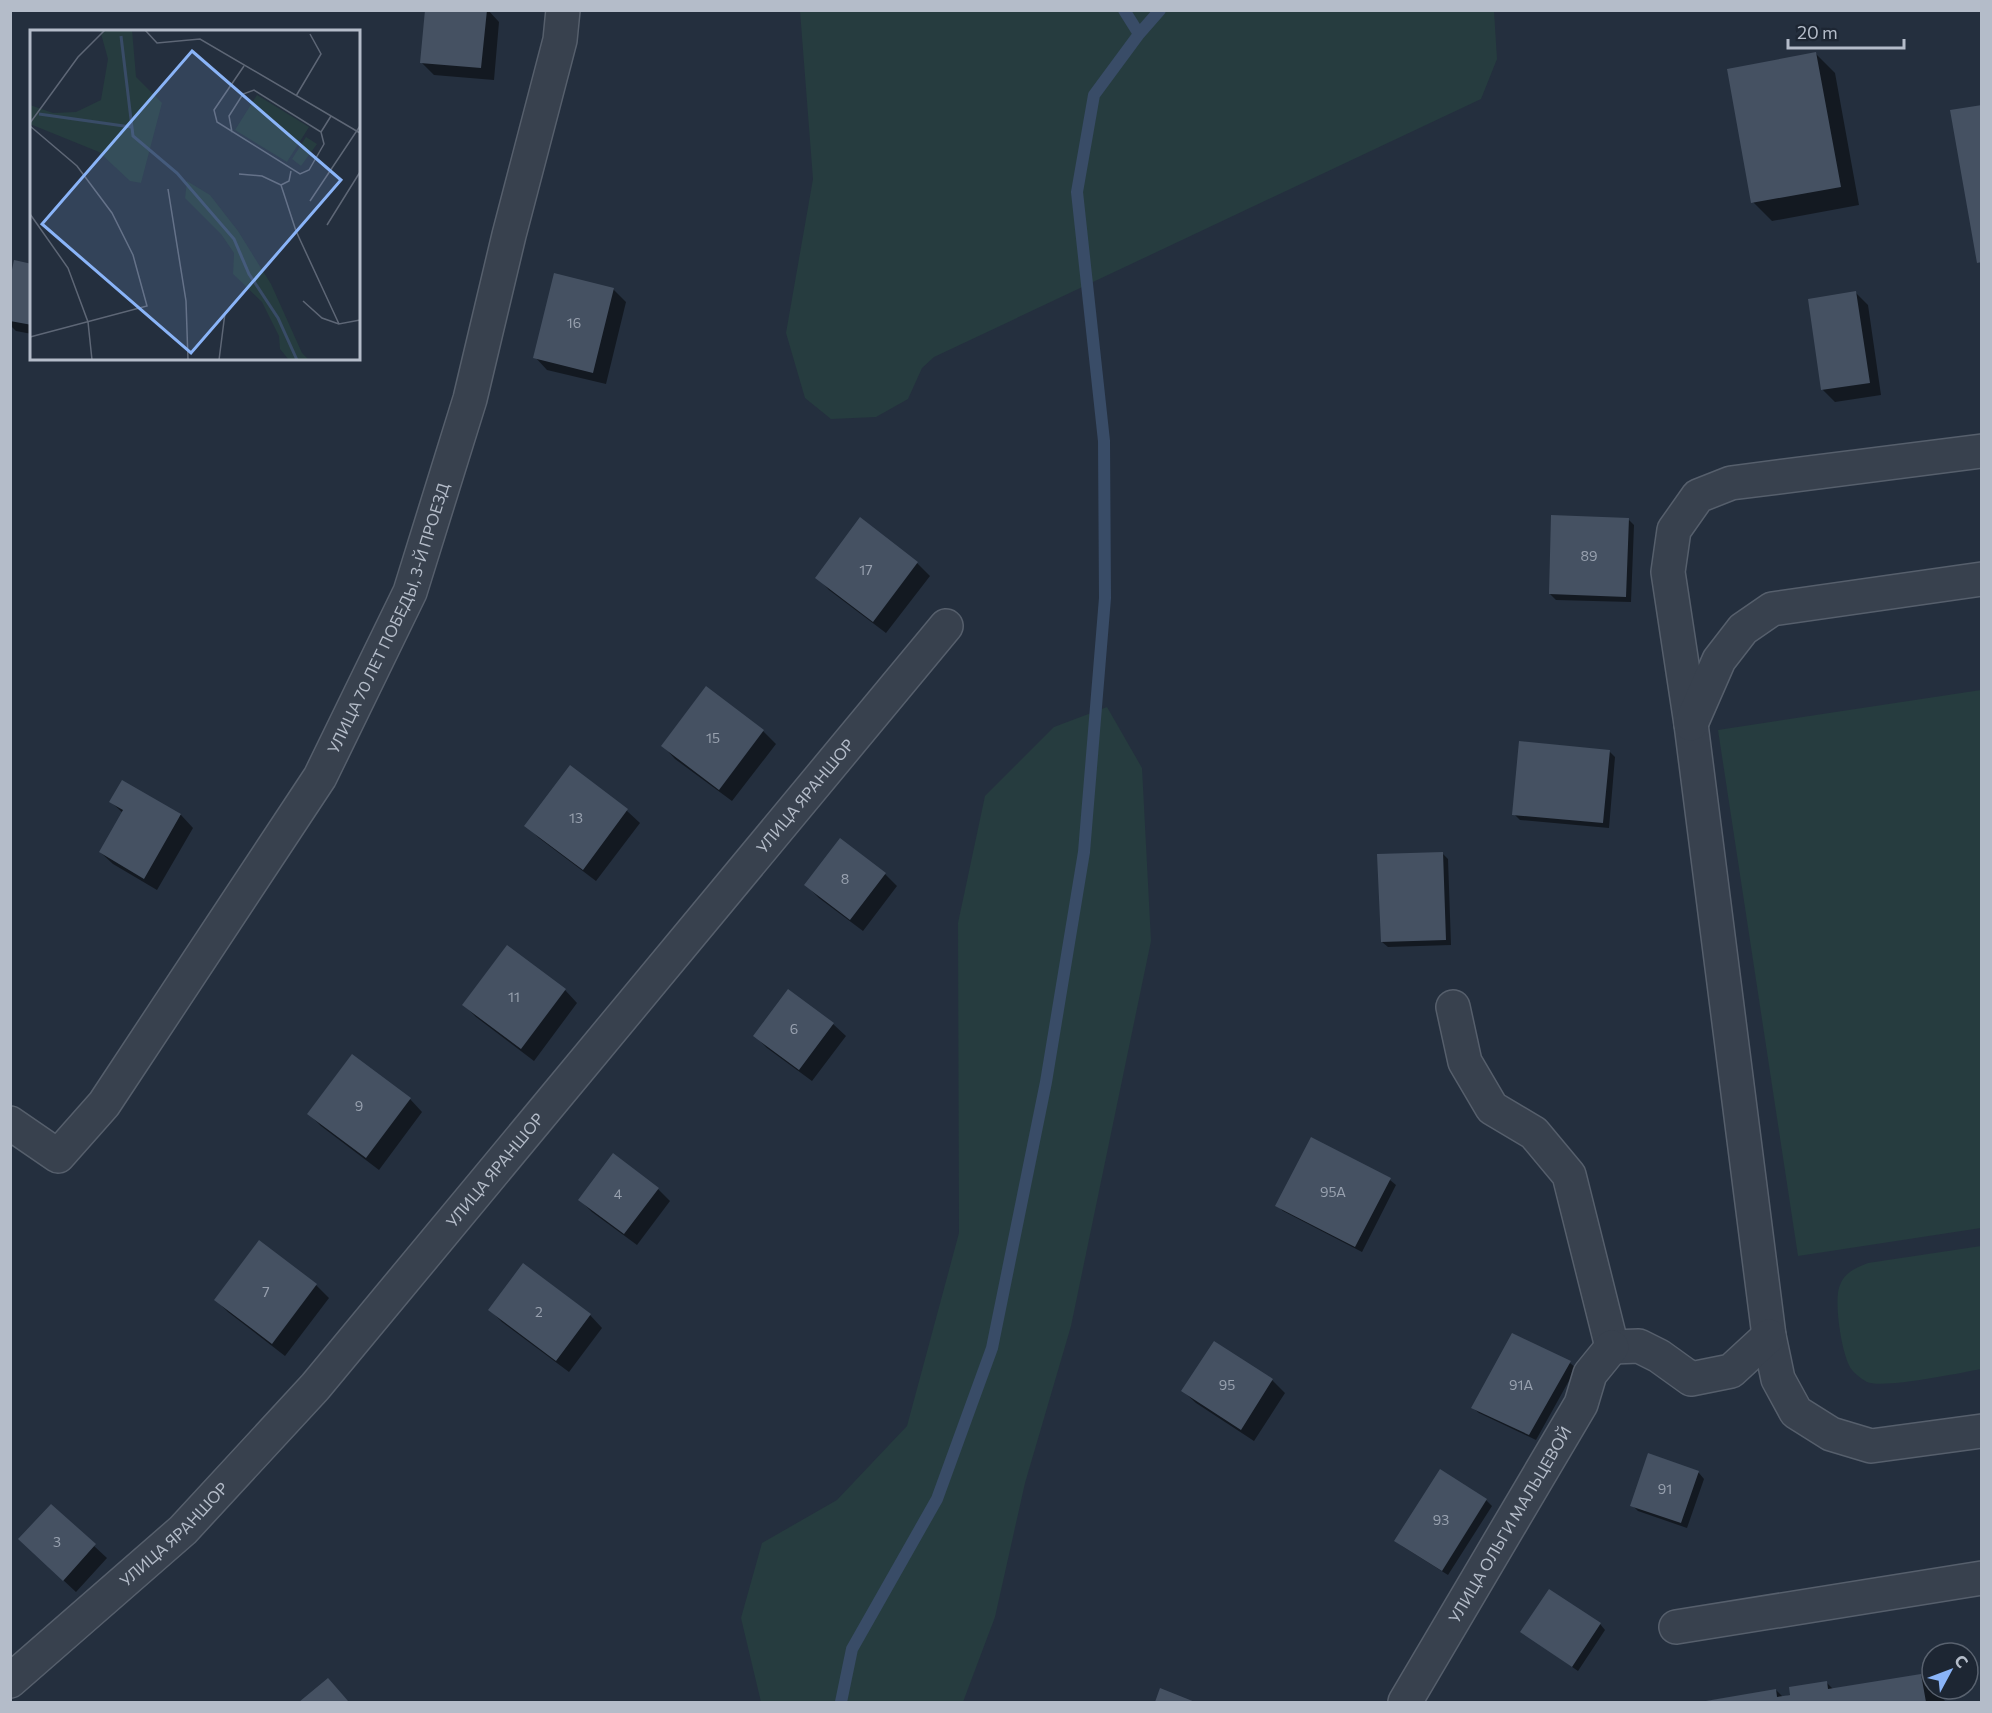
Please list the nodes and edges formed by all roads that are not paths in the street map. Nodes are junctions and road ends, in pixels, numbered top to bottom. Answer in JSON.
{"nodes":[{"id":1,"x":563,"y":10,"type":"edge"},
{"id":2,"x":1982,"y":451,"type":"edge"},
{"id":3,"x":1982,"y":579,"type":"edge"},
{"id":4,"x":946,"y":626,"type":"dead end"},
{"id":5,"x":1691,"y":724,"type":"junction"},
{"id":6,"x":1453,"y":1007,"type":"dead end"},
{"id":7,"x":10,"y":1123,"type":"edge"},
{"id":8,"x":1769,"y":1336,"type":"junction"},
{"id":9,"x":1612,"y":1347,"type":"junction"},
{"id":10,"x":1982,"y":1431,"type":"edge"},
{"id":11,"x":1982,"y":1578,"type":"edge"},
{"id":12,"x":1676,"y":1627,"type":"dead end"},
{"id":13,"x":10,"y":1681,"type":"edge"},
{"id":14,"x":1405,"y":1702,"type":"edge"}],
"edges":[{"from":1,"to":7,"type":"street","name":"УЛИЦА 70 ЛЕТ ПОБЕДЫ, 3-Й ПРОЕЗД"},
{"from":2,"to":5,"type":"street"},
{"from":3,"to":5,"type":"street"},
{"from":4,"to":13,"type":"street","name":"УЛИЦА ЯРАНШОР"},
{"from":5,"to":8,"type":"street"},
{"from":6,"to":9,"type":"street"},
{"from":8,"to":9,"type":"street"},
{"from":8,"to":10,"type":"street"},
{"from":9,"to":14,"type":"street","name":"УЛИЦА ОЛЬГИ МАЛЬЦЕВОЙ"},
{"from":11,"to":12,"type":"street"}]}
